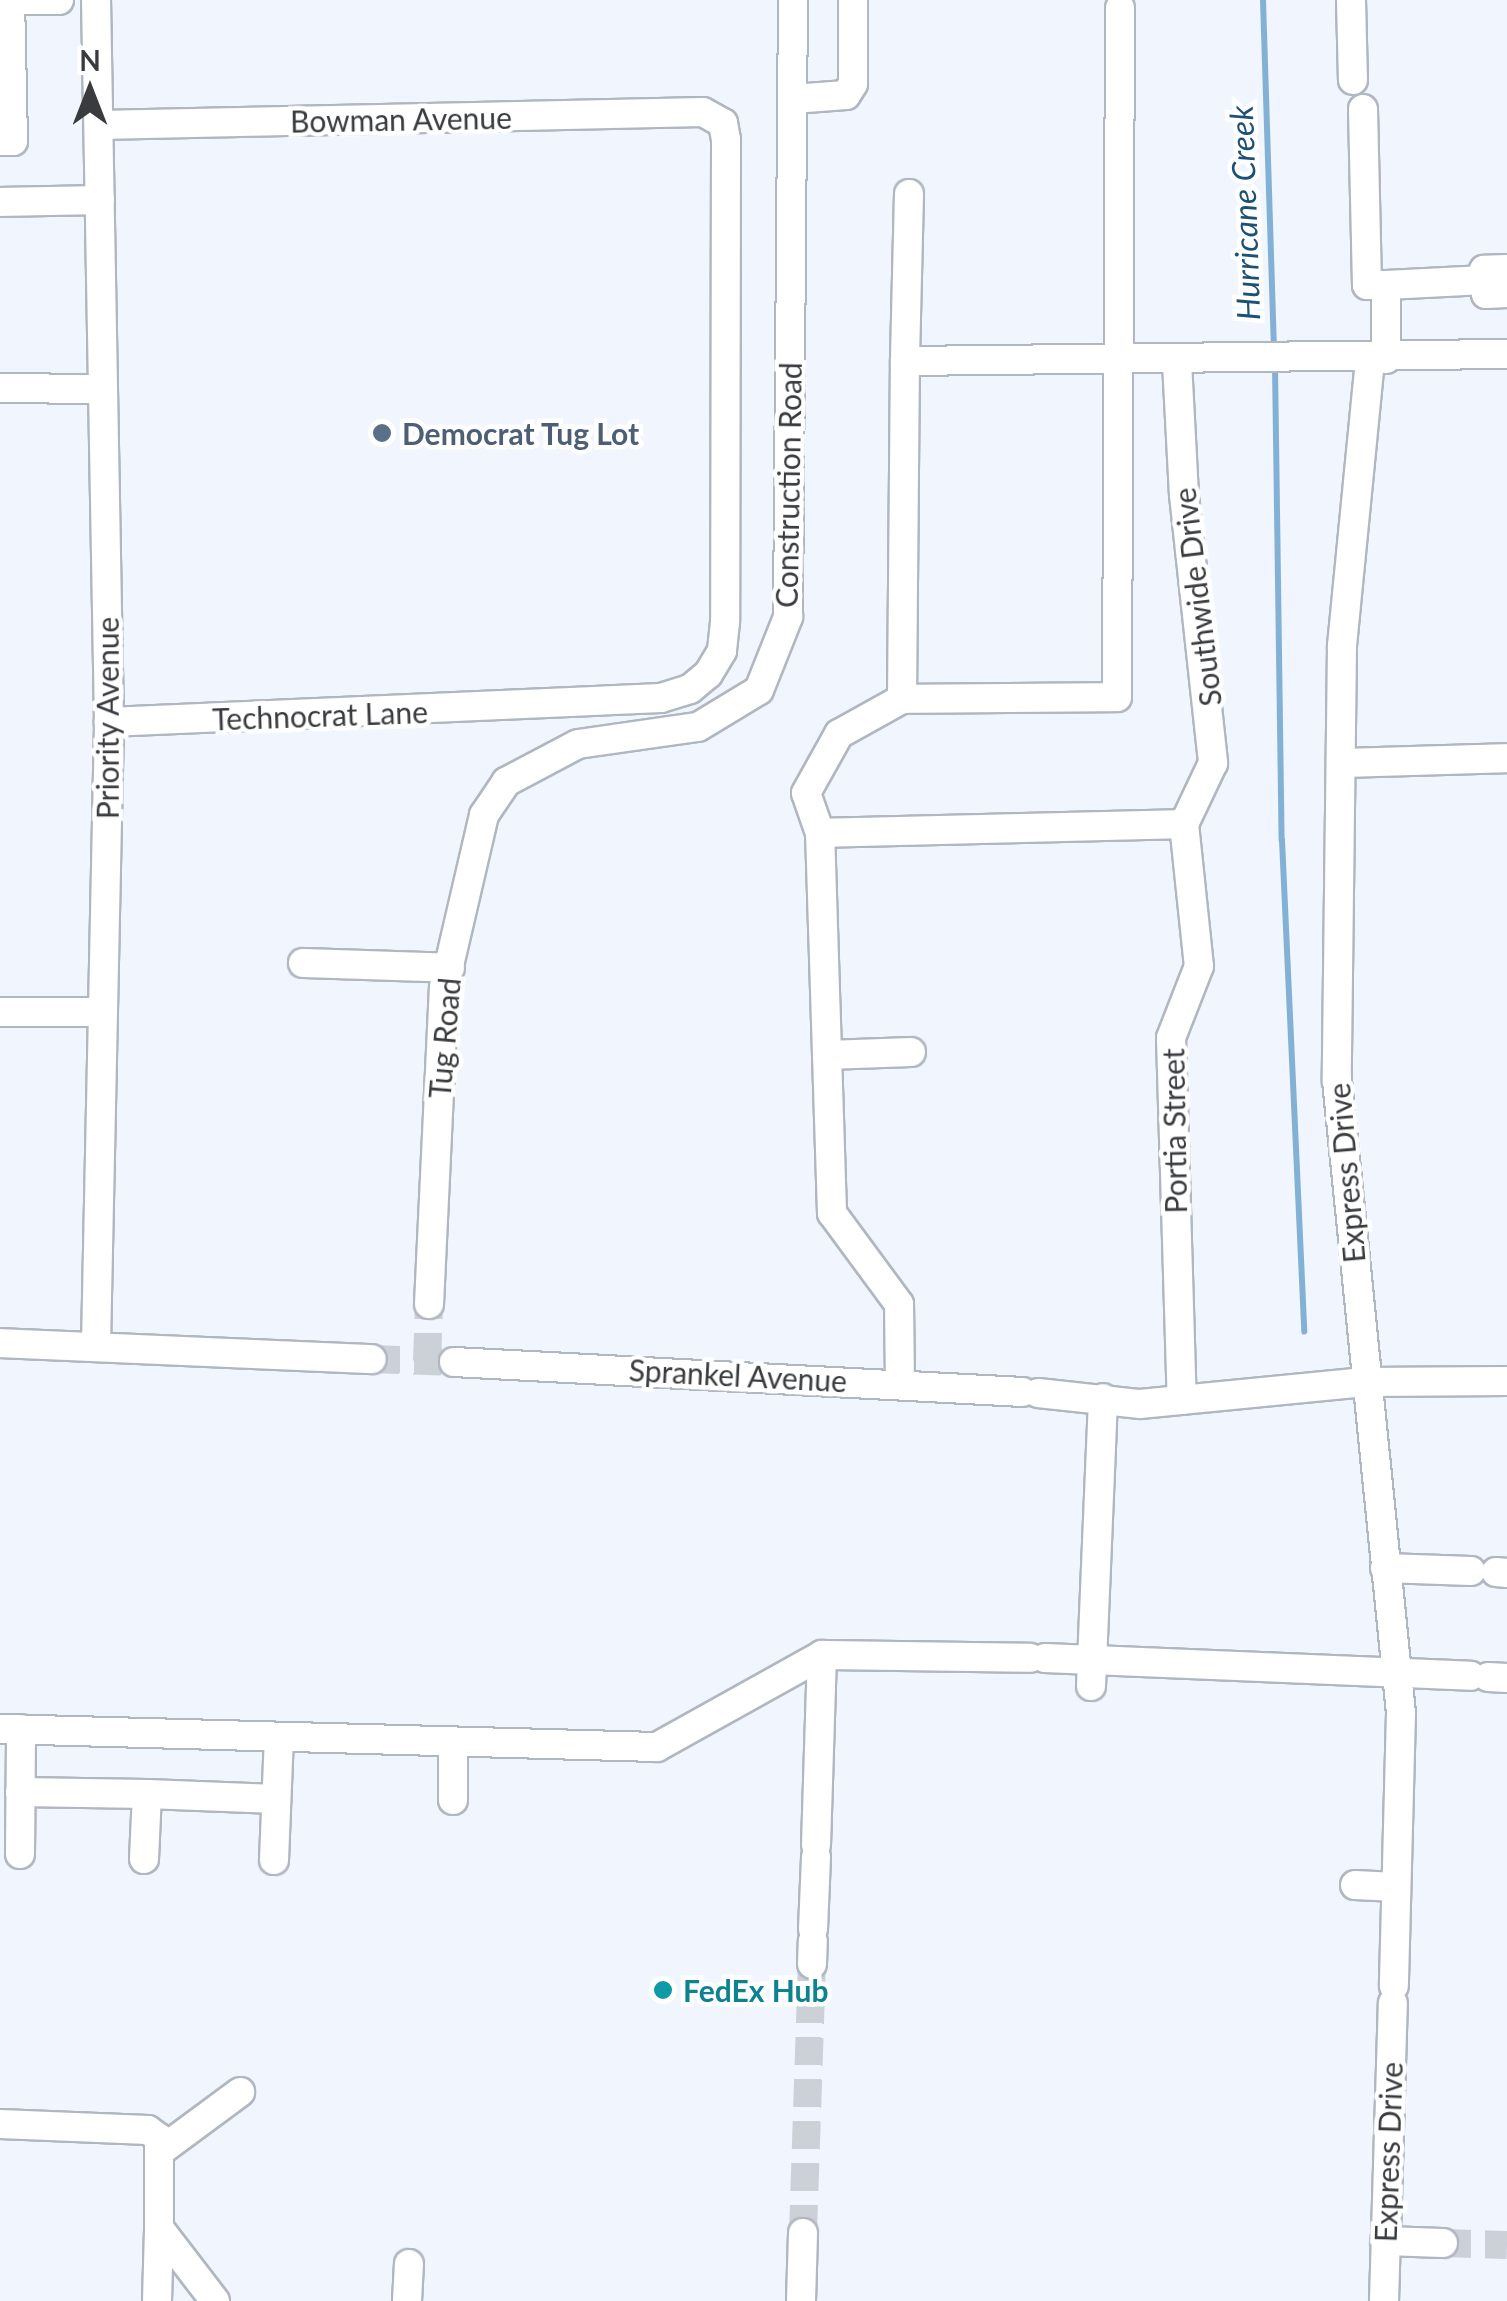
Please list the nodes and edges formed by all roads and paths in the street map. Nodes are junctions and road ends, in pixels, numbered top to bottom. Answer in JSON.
{"nodes":[{"id":1,"x":10,"y":0,"type":"edge"},
{"id":2,"x":24,"y":0,"type":"edge"},
{"id":3,"x":59,"y":0,"type":"edge"},
{"id":4,"x":96,"y":0,"type":"edge"},
{"id":5,"x":792,"y":0,"type":"edge"},
{"id":6,"x":853,"y":0,"type":"edge"},
{"id":7,"x":1352,"y":0,"type":"edge"},
{"id":8,"x":1120,"y":8,"type":"dead end"},
{"id":9,"x":1353,"y":80,"type":"dead end"},
{"id":10,"x":793,"y":99,"type":"junction"},
{"id":11,"x":1363,"y":109,"type":"dead end"},
{"id":12,"x":704,"y":112,"type":"joint"},
{"id":13,"x":99,"y":125,"type":"junction"},
{"id":14,"x":0,"y":141,"type":"edge"},
{"id":15,"x":909,"y":194,"type":"dead end"},
{"id":16,"x":100,"y":200,"type":"junction"},
{"id":17,"x":0,"y":202,"type":"edge"},
{"id":18,"x":1500,"y":281,"type":"edge"},
{"id":19,"x":1386,"y":285,"type":"junction"},
{"id":20,"x":1507,"y":354,"type":"edge"},
{"id":21,"x":1378,"y":359,"type":"junction"},
{"id":22,"x":905,"y":361,"type":"junction"},
{"id":23,"x":1118,"y":362,"type":"junction"},
{"id":24,"x":1178,"y":362,"type":"junction"},
{"id":25,"x":0,"y":388,"type":"edge"},
{"id":26,"x":104,"y":389,"type":"junction"},
{"id":27,"x":902,"y":699,"type":"junction"},
{"id":28,"x":110,"y":722,"type":"junction"},
{"id":29,"x":1507,"y":758,"type":"edge"},
{"id":30,"x":1340,"y":764,"type":"junction"},
{"id":31,"x":506,"y":782,"type":"joint"},
{"id":32,"x":1184,"y":824,"type":"junction"},
{"id":33,"x":820,"y":833,"type":"junction"},
{"id":34,"x":303,"y":963,"type":"dead end"},
{"id":35,"x":450,"y":968,"type":"junction"},
{"id":36,"x":0,"y":1012,"type":"edge"},
{"id":37,"x":103,"y":1012,"type":"junction"},
{"id":38,"x":911,"y":1052,"type":"dead end"},
{"id":39,"x":827,"y":1055,"type":"junction"},
{"id":40,"x":429,"y":1304,"type":"tunnel mouth"},
{"id":41,"x":0,"y":1342,"type":"edge"},
{"id":42,"x":96,"y":1345,"type":"junction"},
{"id":43,"x":372,"y":1358,"type":"tunnel mouth"},
{"id":44,"x":454,"y":1362,"type":"tunnel mouth"},
{"id":45,"x":1507,"y":1381,"type":"edge"},
{"id":46,"x":1366,"y":1382,"type":"junction"},
{"id":47,"x":900,"y":1384,"type":"junction"},
{"id":48,"x":1104,"y":1398,"type":"junction"},
{"id":49,"x":1182,"y":1400,"type":"junction"},
{"id":50,"x":1386,"y":1568,"type":"junction"},
{"id":51,"x":1491,"y":1572,"type":"edge"},
{"id":52,"x":822,"y":1656,"type":"junction"},
{"id":53,"x":1397,"y":1671,"type":"junction"},
{"id":54,"x":1092,"y":1672,"type":"junction"},
{"id":55,"x":1489,"y":1677,"type":"edge"},
{"id":56,"x":10,"y":1729,"type":"edge"},
{"id":57,"x":279,"y":1738,"type":"junction"},
{"id":58,"x":453,"y":1743,"type":"junction"},
{"id":59,"x":20,"y":1792,"type":"junction"},
{"id":60,"x":147,"y":1794,"type":"junction"},
{"id":61,"x":276,"y":1799,"type":"junction"},
{"id":62,"x":453,"y":1800,"type":"dead end"},
{"id":63,"x":20,"y":1854,"type":"dead end"},
{"id":64,"x":144,"y":1860,"type":"dead end"},
{"id":65,"x":274,"y":1860,"type":"dead end"},
{"id":66,"x":1355,"y":1885,"type":"dead end"},
{"id":67,"x":1396,"y":1886,"type":"junction"},
{"id":68,"x":813,"y":1945,"type":"tunnel mouth"},
{"id":69,"x":240,"y":2092,"type":"dead end"},
{"id":70,"x":0,"y":2124,"type":"edge"},
{"id":71,"x":159,"y":2152,"type":"junction"},
{"id":72,"x":159,"y":2228,"type":"junction"},
{"id":73,"x":803,"y":2234,"type":"tunnel mouth"},
{"id":74,"x":1386,"y":2241,"type":"junction"},
{"id":75,"x":1443,"y":2243,"type":"tunnel mouth"},
{"id":76,"x":409,"y":2264,"type":"dead end"},
{"id":77,"x":157,"y":2301,"type":"edge"},
{"id":78,"x":210,"y":2301,"type":"edge"},
{"id":79,"x":407,"y":2301,"type":"edge"},
{"id":80,"x":801,"y":2301,"type":"edge"},
{"id":81,"x":1384,"y":2301,"type":"edge"}],
"edges":[{"from":1,"to":14,"type":"street"},
{"from":2,"to":3,"type":"street"},
{"from":4,"to":13,"type":"street","name":"Priority Avenue"},
{"from":5,"to":10,"type":"street","name":"Construction Road"},
{"from":6,"to":10,"type":"street"},
{"from":7,"to":9,"type":"street"},
{"from":8,"to":23,"type":"street"},
{"from":10,"to":31,"type":"street","name":"Construction Road"},
{"from":11,"to":19,"type":"street"},
{"from":12,"to":13,"type":"street","name":"Bowman Avenue"},
{"from":12,"to":28,"type":"street","name":"Technocrat Lane"},
{"from":13,"to":16,"type":"street","name":"Priority Avenue"},
{"from":15,"to":22,"type":"street"},
{"from":16,"to":17,"type":"street"},
{"from":16,"to":26,"type":"street","name":"Priority Avenue"},
{"from":18,"to":19,"type":"street"},
{"from":19,"to":21,"type":"street","name":"Express Drive"},
{"from":20,"to":21,"type":"street"},
{"from":21,"to":24,"type":"street"},
{"from":21,"to":30,"type":"street","name":"Express Drive"},
{"from":22,"to":23,"type":"street"},
{"from":22,"to":27,"type":"street"},
{"from":23,"to":24,"type":"street"},
{"from":23,"to":27,"type":"street"},
{"from":24,"to":32,"type":"street","name":"Southwide Drive"},
{"from":25,"to":26,"type":"street"},
{"from":26,"to":28,"type":"street","name":"Priority Avenue"},
{"from":27,"to":33,"type":"street"},
{"from":28,"to":37,"type":"street","name":"Priority Avenue"},
{"from":29,"to":30,"type":"street"},
{"from":30,"to":46,"type":"street","name":"Express Drive"},
{"from":31,"to":35,"type":"street","name":"Tug Road"},
{"from":32,"to":33,"type":"street"},
{"from":32,"to":49,"type":"street","name":"Portia Street"},
{"from":33,"to":39,"type":"street"},
{"from":34,"to":35,"type":"street"},
{"from":35,"to":40,"type":"street","name":"Tug Road"},
{"from":36,"to":37,"type":"street"},
{"from":37,"to":42,"type":"street","name":"Priority Avenue"},
{"from":38,"to":39,"type":"street"},
{"from":39,"to":47,"type":"street"},
{"from":41,"to":42,"type":"street"},
{"from":42,"to":43,"type":"street"},
{"from":44,"to":47,"type":"street","name":"Sprankel Avenue"},
{"from":45,"to":46,"type":"street","name":"Sprankel Avenue"},
{"from":46,"to":49,"type":"street","name":"Sprankel Avenue"},
{"from":46,"to":50,"type":"street","name":"Express Drive"},
{"from":47,"to":48,"type":"street","name":"Sprankel Avenue"},
{"from":48,"to":49,"type":"street","name":"Sprankel Avenue"},
{"from":48,"to":54,"type":"street"},
{"from":50,"to":51,"type":"street"},
{"from":50,"to":53,"type":"street","name":"Express Drive"},
{"from":52,"to":54,"type":"street"},
{"from":52,"to":58,"type":"street"},
{"from":52,"to":68,"type":"street"},
{"from":53,"to":54,"type":"street"},
{"from":53,"to":55,"type":"street"},
{"from":53,"to":67,"type":"street","name":"Express Drive"},
{"from":56,"to":57,"type":"street"},
{"from":56,"to":59,"type":"street"},
{"from":57,"to":58,"type":"street"},
{"from":57,"to":61,"type":"street"},
{"from":58,"to":62,"type":"street"},
{"from":59,"to":60,"type":"street"},
{"from":59,"to":63,"type":"street"},
{"from":60,"to":61,"type":"street"},
{"from":60,"to":64,"type":"street"},
{"from":61,"to":65,"type":"street"},
{"from":66,"to":67,"type":"street"},
{"from":67,"to":74,"type":"street","name":"Express Drive"},
{"from":69,"to":71,"type":"street"},
{"from":70,"to":71,"type":"street"},
{"from":71,"to":72,"type":"street"},
{"from":72,"to":77,"type":"street"},
{"from":72,"to":78,"type":"street"},
{"from":73,"to":80,"type":"street"},
{"from":74,"to":75,"type":"street"},
{"from":74,"to":81,"type":"street","name":"Express Drive"},
{"from":76,"to":79,"type":"street"}]}
